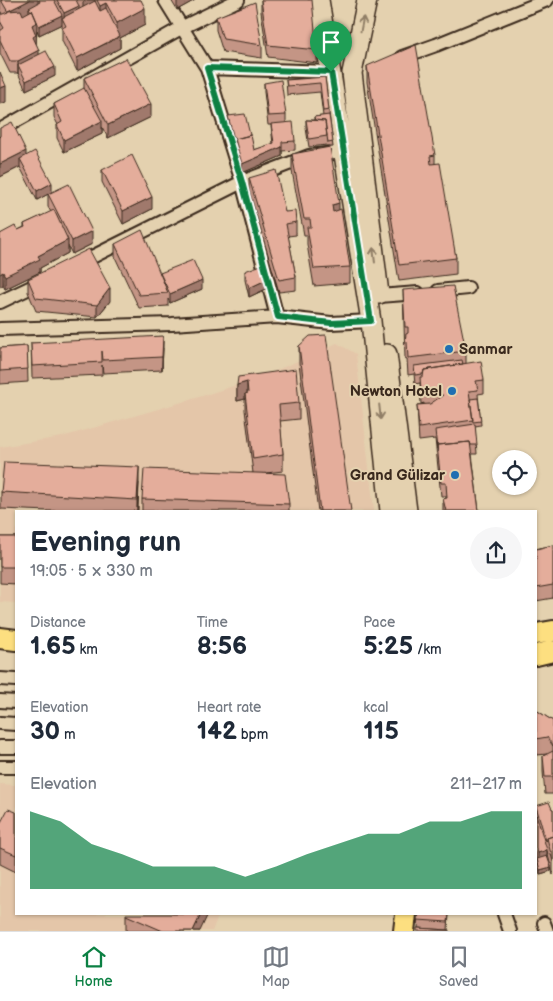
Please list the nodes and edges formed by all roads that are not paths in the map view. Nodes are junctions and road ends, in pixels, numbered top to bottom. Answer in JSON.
{"nodes":[{"id":1,"x":165,"y":0,"type":"edge"},
{"id":2,"x":238,"y":0,"type":"edge"},
{"id":3,"x":319,"y":0,"type":"edge"},
{"id":4,"x":366,"y":0,"type":"edge"},
{"id":5,"x":547,"y":0,"type":"edge"},
{"id":6,"x":181,"y":28,"type":"junction"},
{"id":7,"x":389,"y":61,"type":"edge"},
{"id":8,"x":371,"y":67,"type":"edge"},
{"id":9,"x":207,"y":68,"type":"junction"},
{"id":10,"x":331,"y":72,"type":"junction"},
{"id":11,"x":352,"y":73,"type":"junction"},
{"id":12,"x":0,"y":130,"type":"edge"},
{"id":13,"x":344,"y":152,"type":"junction"},
{"id":14,"x":242,"y":182,"type":"junction"},
{"id":15,"x":468,"y":288,"type":"dead end"},
{"id":16,"x":379,"y":296,"type":"junction"},
{"id":17,"x":0,"y":302,"type":"edge"},
{"id":18,"x":278,"y":317,"type":"junction"},
{"id":19,"x":371,"y":321,"type":"junction"},
{"id":20,"x":0,"y":328,"type":"edge"},
{"id":21,"x":390,"y":510,"type":"edge"},
{"id":22,"x":407,"y":510,"type":"edge"},
{"id":23,"x":553,"y":630,"type":"edge"},
{"id":24,"x":537,"y":632,"type":"edge"},
{"id":25,"x":0,"y":638,"type":"edge"},
{"id":26,"x":15,"y":640,"type":"edge"},
{"id":27,"x":553,"y":651,"type":"edge"},
{"id":28,"x":537,"y":654,"type":"edge"},
{"id":29,"x":0,"y":680,"type":"edge"},
{"id":30,"x":15,"y":680,"type":"edge"},
{"id":31,"x":0,"y":702,"type":"edge"},
{"id":32,"x":15,"y":702,"type":"edge"},
{"id":33,"x":0,"y":723,"type":"edge"},
{"id":34,"x":15,"y":724,"type":"edge"},
{"id":35,"x":0,"y":747,"type":"edge"},
{"id":36,"x":15,"y":747,"type":"edge"},
{"id":37,"x":0,"y":767,"type":"edge"},
{"id":38,"x":15,"y":767,"type":"edge"},
{"id":39,"x":406,"y":915,"type":"edge"},
{"id":40,"x":504,"y":915,"type":"edge"},
{"id":41,"x":404,"y":931,"type":"edge"},
{"id":42,"x":510,"y":931,"type":"edge"}],
"edges":[{"from":1,"to":6,"type":"street"},
{"from":2,"to":6,"type":"street"},
{"from":3,"to":10,"type":"main road"},
{"from":11,"to":4,"type":"main road","one_way":true},
{"from":5,"to":7,"type":"street"},
{"from":6,"to":9,"type":"street"},
{"from":6,"to":12,"type":"street"},
{"from":8,"to":11,"type":"street"},
{"from":9,"to":10,"type":"street"},
{"from":9,"to":14,"type":"street"},
{"from":10,"to":13,"type":"main road"},
{"from":16,"to":11,"type":"main road","one_way":true},
{"from":13,"to":14,"type":"street"},
{"from":13,"to":19,"type":"main road"},
{"from":14,"to":17,"type":"street"},
{"from":14,"to":18,"type":"street"},
{"from":15,"to":16,"type":"street"},
{"from":16,"to":22,"type":"main road"},
{"from":18,"to":19,"type":"street"},
{"from":18,"to":20,"type":"street"},
{"from":19,"to":21,"type":"main road","one_way":true},
{"from":23,"to":24,"type":"main road"},
{"from":25,"to":26,"type":"main road"},
{"from":27,"to":28,"type":"main road"},
{"from":29,"to":30,"type":"street"},
{"from":31,"to":32,"type":"street"},
{"from":33,"to":34,"type":"street"},
{"from":35,"to":36,"type":"street"},
{"from":37,"to":38,"type":"street"},
{"from":39,"to":41,"type":"main road"},
{"from":40,"to":42,"type":"street"}]}
